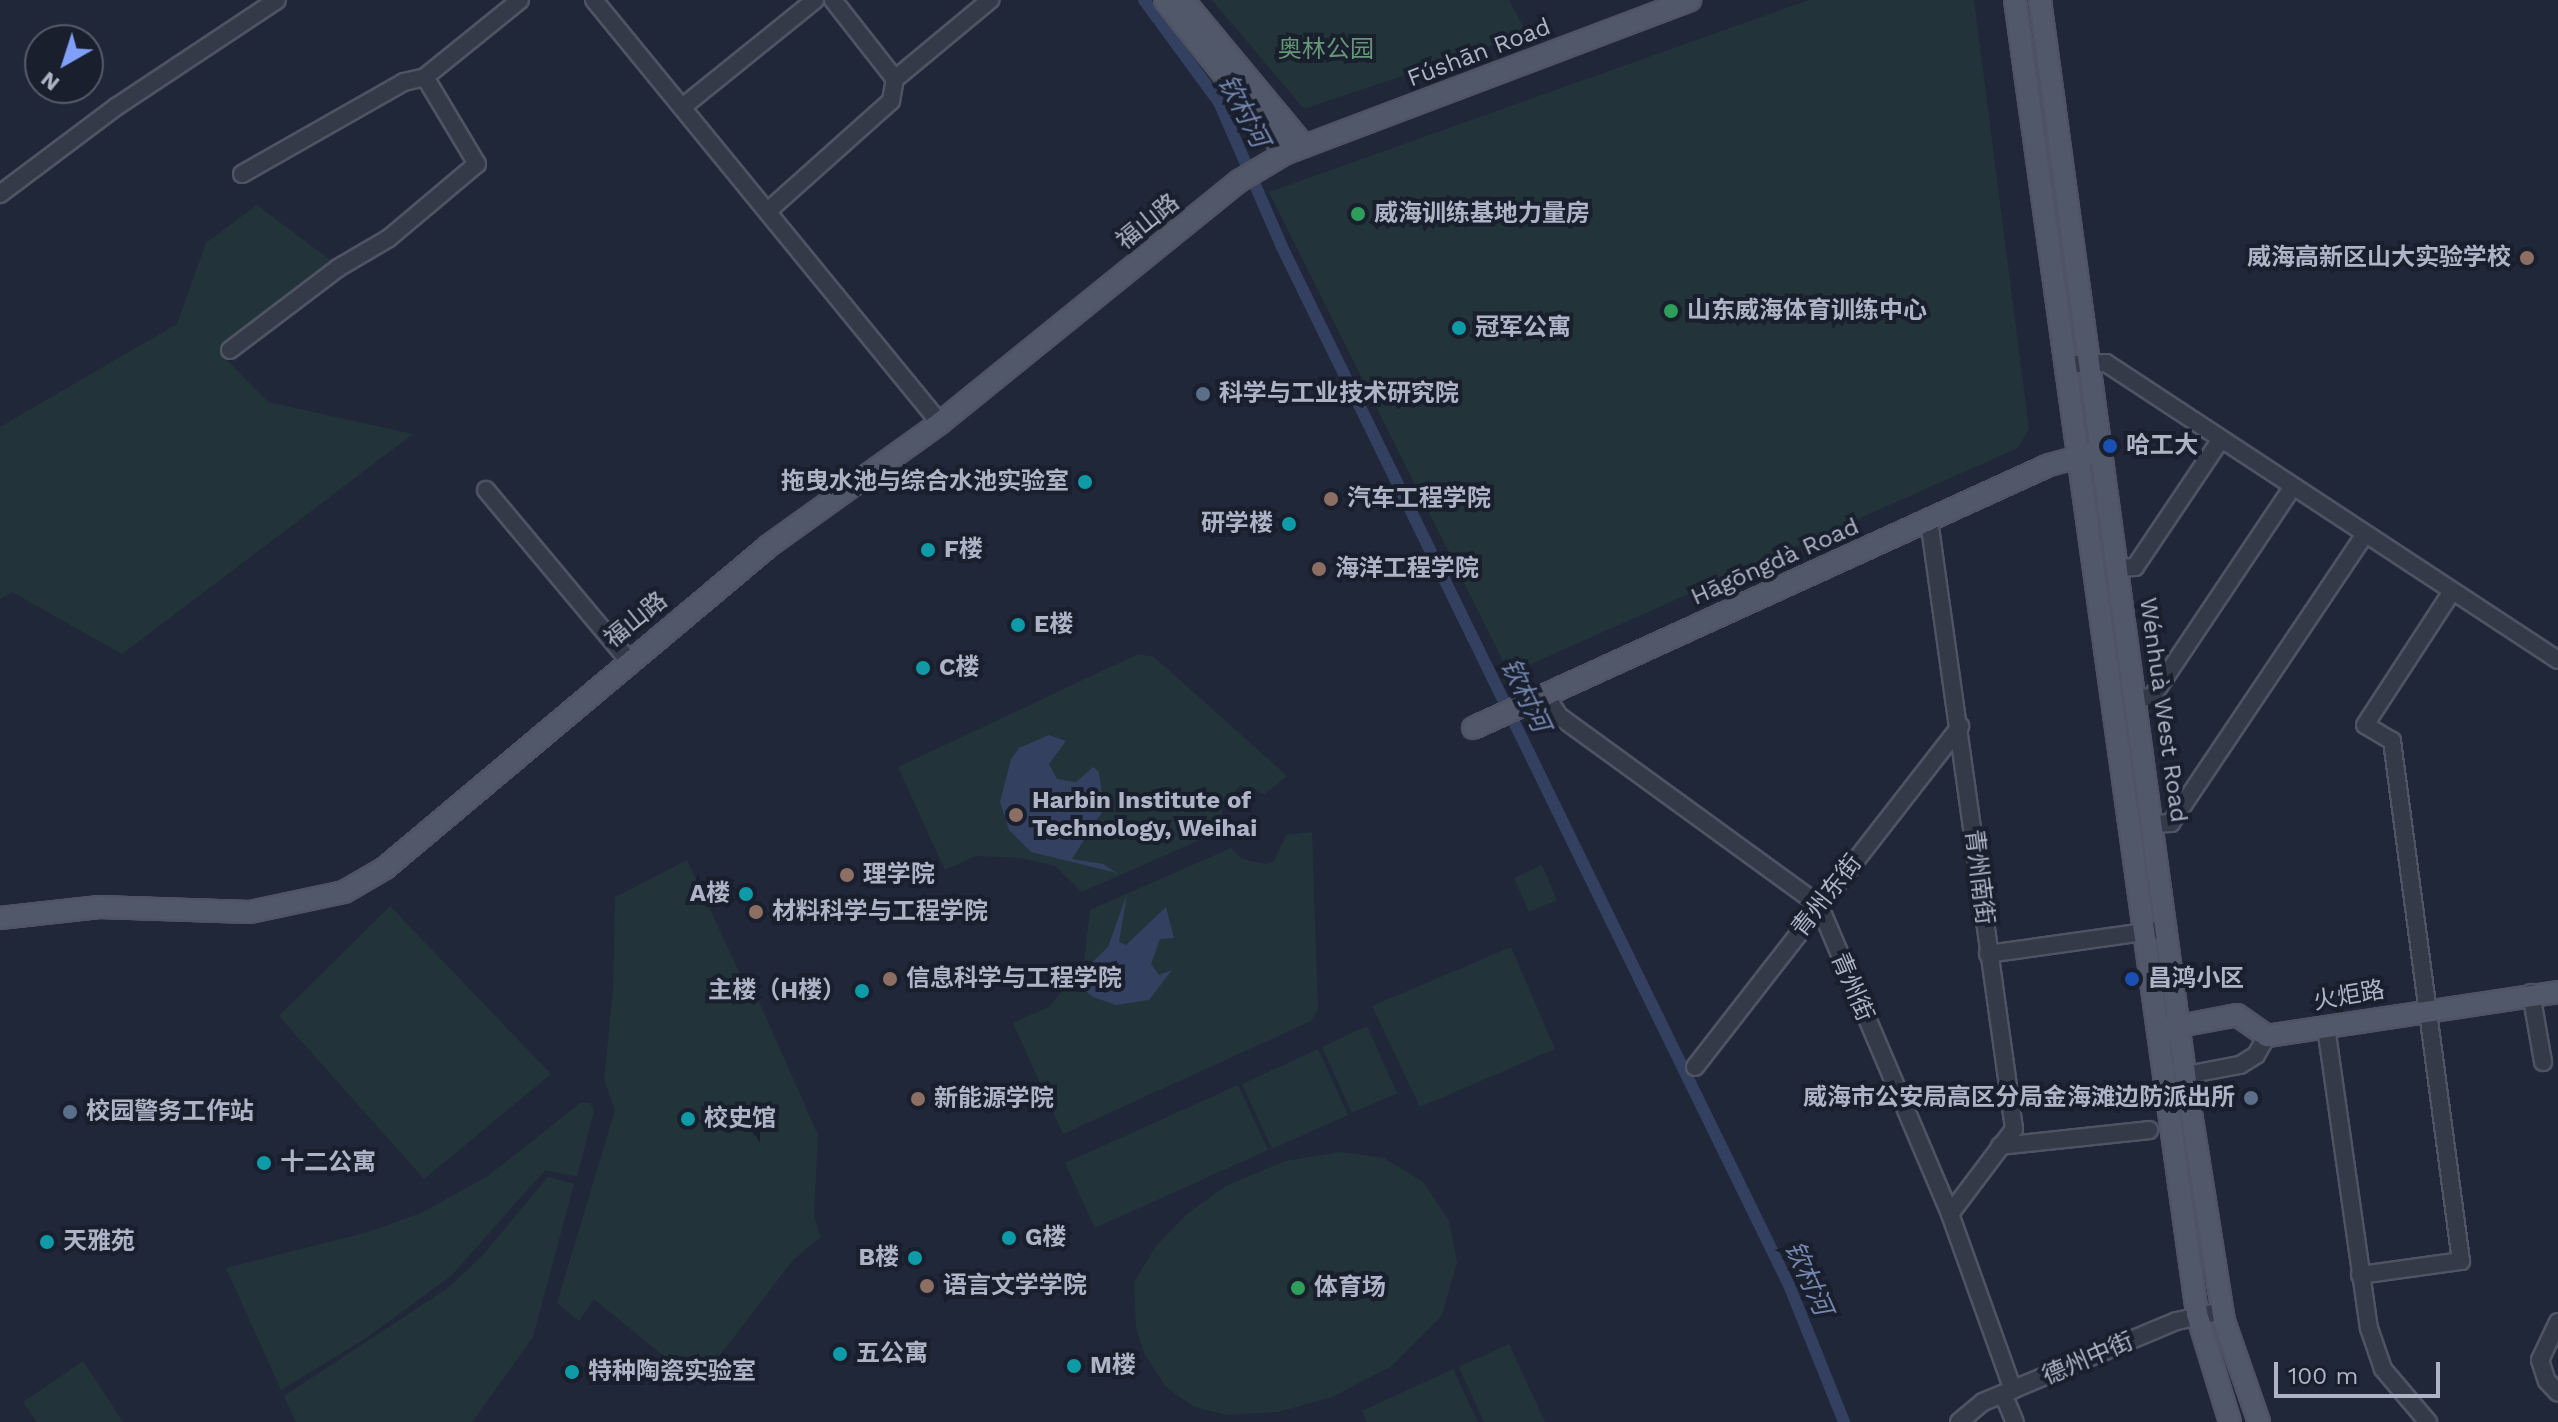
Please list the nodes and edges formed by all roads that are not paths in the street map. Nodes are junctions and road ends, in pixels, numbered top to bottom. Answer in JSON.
{"nodes":[{"id":1,"x":277,"y":0,"type":"edge"},
{"id":2,"x":520,"y":0,"type":"edge"},
{"id":3,"x":594,"y":0,"type":"edge"},
{"id":4,"x":815,"y":0,"type":"edge"},
{"id":5,"x":833,"y":0,"type":"edge"},
{"id":6,"x":990,"y":0,"type":"edge"},
{"id":7,"x":1165,"y":0,"type":"edge"},
{"id":8,"x":1183,"y":0,"type":"edge"},
{"id":9,"x":1690,"y":0,"type":"edge"},
{"id":10,"x":2015,"y":0,"type":"edge"},
{"id":11,"x":2040,"y":0,"type":"edge"},
{"id":12,"x":425,"y":77,"type":"junction"},
{"id":13,"x":895,"y":79,"type":"junction"},
{"id":14,"x":685,"y":105,"type":"junction"},
{"id":15,"x":1295,"y":150,"type":"junction"},
{"id":16,"x":1258,"y":170,"type":"joint"},
{"id":17,"x":242,"y":174,"type":"dead end"},
{"id":18,"x":0,"y":194,"type":"edge"},
{"id":19,"x":769,"y":210,"type":"junction"},
{"id":20,"x":230,"y":350,"type":"dead end"},
{"id":21,"x":2089,"y":363,"type":"junction"},
{"id":22,"x":2067,"y":365,"type":"junction"},
{"id":23,"x":940,"y":423,"type":"junction"},
{"id":24,"x":2221,"y":439,"type":"junction"},
{"id":25,"x":2102,"y":453,"type":"junction"},
{"id":26,"x":2077,"y":456,"type":"junction"},
{"id":27,"x":2292,"y":488,"type":"junction"},
{"id":28,"x":486,"y":490,"type":"dead end"},
{"id":29,"x":1929,"y":520,"type":"junction"},
{"id":30,"x":2364,"y":536,"type":"junction"},
{"id":31,"x":2118,"y":568,"type":"junction"},
{"id":32,"x":2451,"y":593,"type":"junction"},
{"id":33,"x":628,"y":660,"type":"junction"},
{"id":34,"x":2558,"y":660,"type":"edge"},
{"id":35,"x":1545,"y":695,"type":"junction"},
{"id":36,"x":2136,"y":698,"type":"junction"},
{"id":37,"x":1960,"y":726,"type":"junction"},
{"id":38,"x":1473,"y":728,"type":"dead end"},
{"id":39,"x":2153,"y":824,"type":"junction"},
{"id":40,"x":1819,"y":905,"type":"junction"},
{"id":41,"x":0,"y":918,"type":"edge"},
{"id":42,"x":2167,"y":929,"type":"junction"},
{"id":43,"x":2142,"y":933,"type":"junction"},
{"id":44,"x":1988,"y":954,"type":"junction"},
{"id":45,"x":2558,"y":992,"type":"edge"},
{"id":46,"x":2531,"y":993,"type":"junction"},
{"id":47,"x":2428,"y":1008,"type":"junction"},
{"id":48,"x":2179,"y":1026,"type":"junction"},
{"id":49,"x":2326,"y":1027,"type":"junction"},
{"id":50,"x":2158,"y":1031,"type":"junction"},
{"id":51,"x":2267,"y":1036,"type":"junction"},
{"id":52,"x":2543,"y":1062,"type":"dead end"},
{"id":53,"x":1695,"y":1067,"type":"dead end"},
{"id":54,"x":2181,"y":1087,"type":"junction"},
{"id":55,"x":2144,"y":1097,"type":"dead end"},
{"id":56,"x":2149,"y":1130,"type":"dead end"},
{"id":57,"x":2000,"y":1146,"type":"junction"},
{"id":58,"x":1950,"y":1214,"type":"junction"},
{"id":59,"x":2360,"y":1275,"type":"junction"},
{"id":60,"x":2222,"y":1311,"type":"junction"},
{"id":61,"x":2197,"y":1314,"type":"junction"},
{"id":62,"x":2558,"y":1322,"type":"edge"},
{"id":63,"x":2008,"y":1392,"type":"junction"},
{"id":64,"x":2558,"y":1393,"type":"edge"},
{"id":65,"x":1959,"y":1422,"type":"edge"},
{"id":66,"x":2015,"y":1422,"type":"edge"},
{"id":67,"x":2230,"y":1422,"type":"edge"},
{"id":68,"x":2259,"y":1422,"type":"edge"},
{"id":69,"x":2428,"y":1422,"type":"edge"}],
"edges":[{"from":1,"to":18,"type":"street"},
{"from":2,"to":12,"type":"street"},
{"from":3,"to":14,"type":"street"},
{"from":4,"to":14,"type":"street"},
{"from":5,"to":13,"type":"street"},
{"from":6,"to":13,"type":"street"},
{"from":7,"to":15,"type":"main road"},
{"from":8,"to":15,"type":"main road"},
{"from":9,"to":15,"type":"main road","name":"Fúshān Road"},
{"from":10,"to":22,"type":"main road","name":"Wénhuà West Road"},
{"from":11,"to":21,"type":"main road","name":"Wénhuà West Road"},
{"from":12,"to":17,"type":"street"},
{"from":12,"to":20,"type":"street"},
{"from":13,"to":19,"type":"street"},
{"from":14,"to":19,"type":"street"},
{"from":15,"to":16,"type":"main road","name":"Fúshān Road"},
{"from":16,"to":23,"type":"main road","name":"福山路"},
{"from":19,"to":23,"type":"street"},
{"from":21,"to":22,"type":"street"},
{"from":21,"to":24,"type":"street"},
{"from":21,"to":25,"type":"main road","name":"Wénhuà West Road"},
{"from":22,"to":26,"type":"main road","name":"Wénhuà West Road"},
{"from":23,"to":33,"type":"main road","name":"福山路"},
{"from":24,"to":27,"type":"street"},
{"from":24,"to":31,"type":"street"},
{"from":25,"to":26,"type":"main road","name":"Hāgōngdà Road"},
{"from":25,"to":31,"type":"main road","name":"Wénhuà West Road"},
{"from":26,"to":29,"type":"main road","name":"Hāgōngdà Road"},
{"from":26,"to":43,"type":"main road","name":"Wénhuà West Road"},
{"from":27,"to":30,"type":"street"},
{"from":27,"to":36,"type":"street"},
{"from":28,"to":33,"type":"street"},
{"from":29,"to":35,"type":"main road","name":"Hāgōngdà Road"},
{"from":29,"to":37,"type":"street","name":"青州南街"},
{"from":30,"to":32,"type":"street"},
{"from":30,"to":39,"type":"street"},
{"from":31,"to":36,"type":"main road","name":"Wénhuà West Road"},
{"from":32,"to":34,"type":"street"},
{"from":32,"to":47,"type":"street"},
{"from":33,"to":41,"type":"main road","name":"福山路"},
{"from":35,"to":38,"type":"main road","name":"Hāgōngdà Road"},
{"from":35,"to":40,"type":"street"},
{"from":36,"to":39,"type":"main road","name":"Wénhuà West Road"},
{"from":37,"to":40,"type":"street","name":"青州东街"},
{"from":37,"to":44,"type":"street","name":"青州南街"},
{"from":39,"to":42,"type":"main road","name":"Wénhuà West Road"},
{"from":40,"to":53,"type":"street","name":"青州东街"},
{"from":40,"to":58,"type":"street","name":"青州街"},
{"from":42,"to":43,"type":"street"},
{"from":42,"to":48,"type":"main road","name":"Wénhuà West Road"},
{"from":43,"to":44,"type":"street"},
{"from":43,"to":50,"type":"main road","name":"Wénhuà West Road"},
{"from":44,"to":57,"type":"street","name":"青州南街"},
{"from":45,"to":46,"type":"main road","name":"火炬路"},
{"from":46,"to":47,"type":"main road","name":"火炬路"},
{"from":46,"to":52,"type":"street"},
{"from":47,"to":49,"type":"main road","name":"火炬路"},
{"from":47,"to":59,"type":"street"},
{"from":48,"to":50,"type":"main road"},
{"from":48,"to":51,"type":"main road"},
{"from":48,"to":54,"type":"main road","name":"Wénhuà West Road"},
{"from":49,"to":51,"type":"main road","name":"火炬路"},
{"from":49,"to":59,"type":"street"},
{"from":50,"to":54,"type":"main road","name":"Wénhuà West Road"},
{"from":51,"to":54,"type":"street"},
{"from":54,"to":55,"type":"street"},
{"from":54,"to":60,"type":"main road","name":"Wénhuà West Road"},
{"from":54,"to":61,"type":"main road","name":"Wénhuà West Road"},
{"from":56,"to":57,"type":"street"},
{"from":57,"to":58,"type":"street","name":"青州南街"},
{"from":58,"to":63,"type":"street","name":"青州街"},
{"from":59,"to":69,"type":"street"},
{"from":60,"to":61,"type":"street","name":"德州中街"},
{"from":60,"to":68,"type":"main road","name":"Wénhuà West Road"},
{"from":61,"to":63,"type":"street","name":"德州中街"},
{"from":61,"to":67,"type":"main road","name":"Wénhuà West Road"},
{"from":62,"to":64,"type":"street"},
{"from":63,"to":65,"type":"street","name":"德州中街"},
{"from":63,"to":66,"type":"street","name":"青州街"}]}
